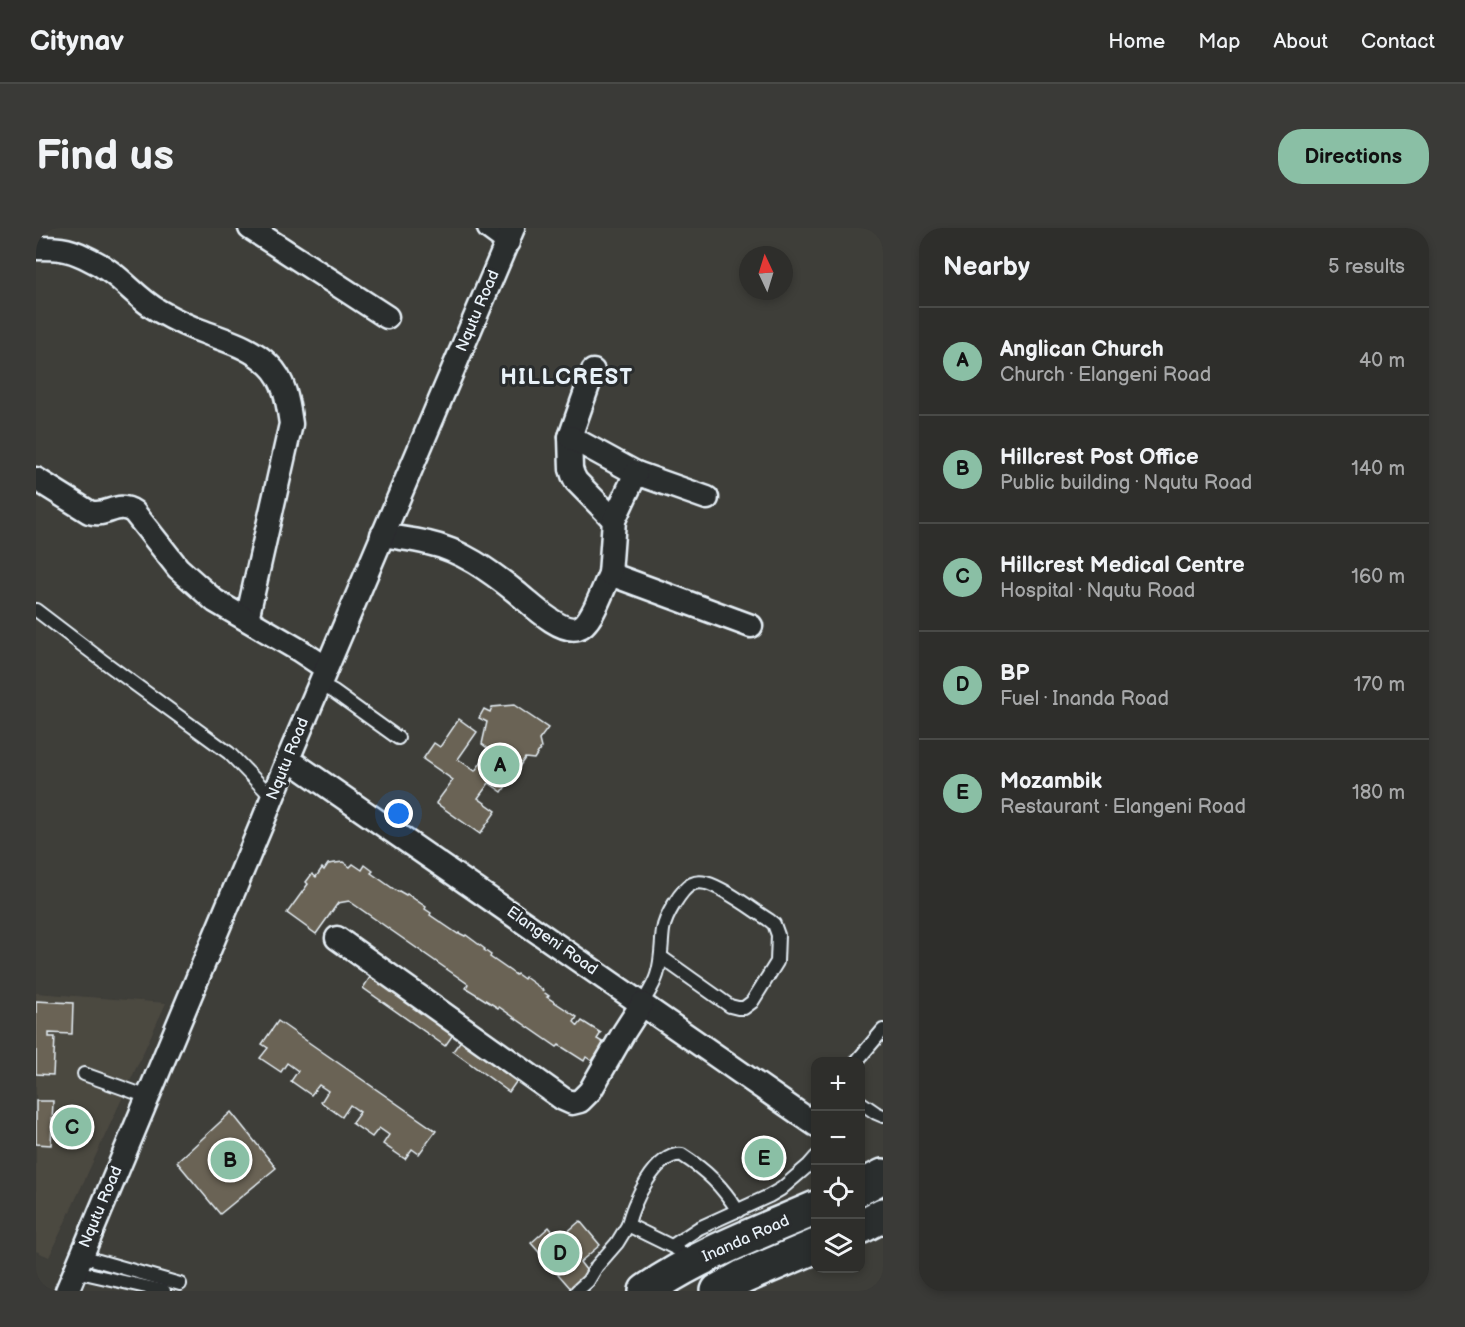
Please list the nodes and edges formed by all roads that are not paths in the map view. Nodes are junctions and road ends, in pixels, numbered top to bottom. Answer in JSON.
{"nodes":[{"id":1,"x":250,"y":228,"type":"edge"},
{"id":2,"x":489,"y":228,"type":"edge"},
{"id":3,"x":510,"y":235,"type":"edge"},
{"id":4,"x":36,"y":248,"type":"edge"},
{"id":5,"x":387,"y":317,"type":"dead end"},
{"id":6,"x":593,"y":371,"type":"dead end"},
{"id":7,"x":570,"y":437,"type":"junction"},
{"id":8,"x":636,"y":473,"type":"junction"},
{"id":9,"x":36,"y":479,"type":"edge"},
{"id":10,"x":707,"y":498,"type":"dead end"},
{"id":11,"x":614,"y":520,"type":"junction"},
{"id":12,"x":382,"y":535,"type":"junction"},
{"id":13,"x":610,"y":574,"type":"junction"},
{"id":14,"x":36,"y":610,"type":"edge"},
{"id":15,"x":247,"y":619,"type":"junction"},
{"id":16,"x":751,"y":626,"type":"dead end"},
{"id":17,"x":323,"y":676,"type":"junction"},
{"id":18,"x":398,"y":738,"type":"dead end"},
{"id":19,"x":288,"y":759,"type":"junction"},
{"id":20,"x":272,"y":797,"type":"junction"},
{"id":21,"x":337,"y":938,"type":"dead end"},
{"id":22,"x":661,"y":957,"type":"junction"},
{"id":23,"x":642,"y":1004,"type":"junction"},
{"id":24,"x":883,"y":1030,"type":"edge"},
{"id":25,"x":860,"y":1057,"type":"edge"},
{"id":26,"x":84,"y":1074,"type":"dead end"},
{"id":27,"x":148,"y":1096,"type":"junction"},
{"id":28,"x":865,"y":1105,"type":"edge"},
{"id":29,"x":883,"y":1116,"type":"edge"},
{"id":30,"x":811,"y":1117,"type":"edge"},
{"id":31,"x":811,"y":1163,"type":"edge"},
{"id":32,"x":874,"y":1190,"type":"edge"},
{"id":33,"x":811,"y":1210,"type":"edge"},
{"id":34,"x":738,"y":1211,"type":"junction"},
{"id":35,"x":864,"y":1219,"type":"edge"},
{"id":36,"x":628,"y":1225,"type":"junction"},
{"id":37,"x":811,"y":1248,"type":"edge"},
{"id":38,"x":686,"y":1253,"type":"junction"},
{"id":39,"x":74,"y":1273,"type":"edge"},
{"id":40,"x":180,"y":1284,"type":"dead end"},
{"id":41,"x":164,"y":1291,"type":"edge"},
{"id":42,"x":577,"y":1291,"type":"edge"},
{"id":43,"x":646,"y":1291,"type":"edge"},
{"id":44,"x":718,"y":1291,"type":"edge"}],
"edges":[{"from":1,"to":5,"type":"street"},
{"from":2,"to":3,"type":"street"},
{"from":3,"to":12,"type":"street","name":"Nqutu Road"},
{"from":4,"to":15,"type":"street"},
{"from":6,"to":7,"type":"street"},
{"from":7,"to":8,"type":"street"},
{"from":7,"to":11,"type":"street"},
{"from":8,"to":10,"type":"street"},
{"from":8,"to":11,"type":"street"},
{"from":9,"to":15,"type":"street"},
{"from":11,"to":13,"type":"street"},
{"from":12,"to":13,"type":"street"},
{"from":12,"to":17,"type":"street","name":"Nqutu Road"},
{"from":13,"to":16,"type":"street"},
{"from":14,"to":20,"type":"lane"},
{"from":15,"to":17,"type":"street"},
{"from":17,"to":18,"type":"lane"},
{"from":17,"to":19,"type":"street","name":"Nqutu Road"},
{"from":19,"to":20,"type":"street","name":"Nqutu Road"},
{"from":19,"to":23,"type":"street","name":"Elangeni Road"},
{"from":20,"to":27,"type":"street","name":"Nqutu Road"},
{"from":21,"to":23,"type":"street"},
{"from":22,"to":22,"type":"lane"},
{"from":22,"to":23,"type":"lane"},
{"from":23,"to":30,"type":"street","name":"Elangeni Road"},
{"from":24,"to":25,"type":"lane"},
{"from":26,"to":27,"type":"lane"},
{"from":27,"to":39,"type":"street","name":"Nqutu Road"},
{"from":28,"to":29,"type":"lane"},
{"from":31,"to":34,"type":"lane"},
{"from":32,"to":35,"type":"main road"},
{"from":33,"to":38,"type":"main road","name":"Inanda Road"},
{"from":34,"to":36,"type":"lane"},
{"from":34,"to":38,"type":"lane"},
{"from":36,"to":38,"type":"lane"},
{"from":36,"to":42,"type":"lane"},
{"from":37,"to":44,"type":"main road","name":"Inanda Road"},
{"from":38,"to":43,"type":"main road","name":"Inanda Road"},
{"from":39,"to":40,"type":"lane"},
{"from":39,"to":41,"type":"lane"}]}
